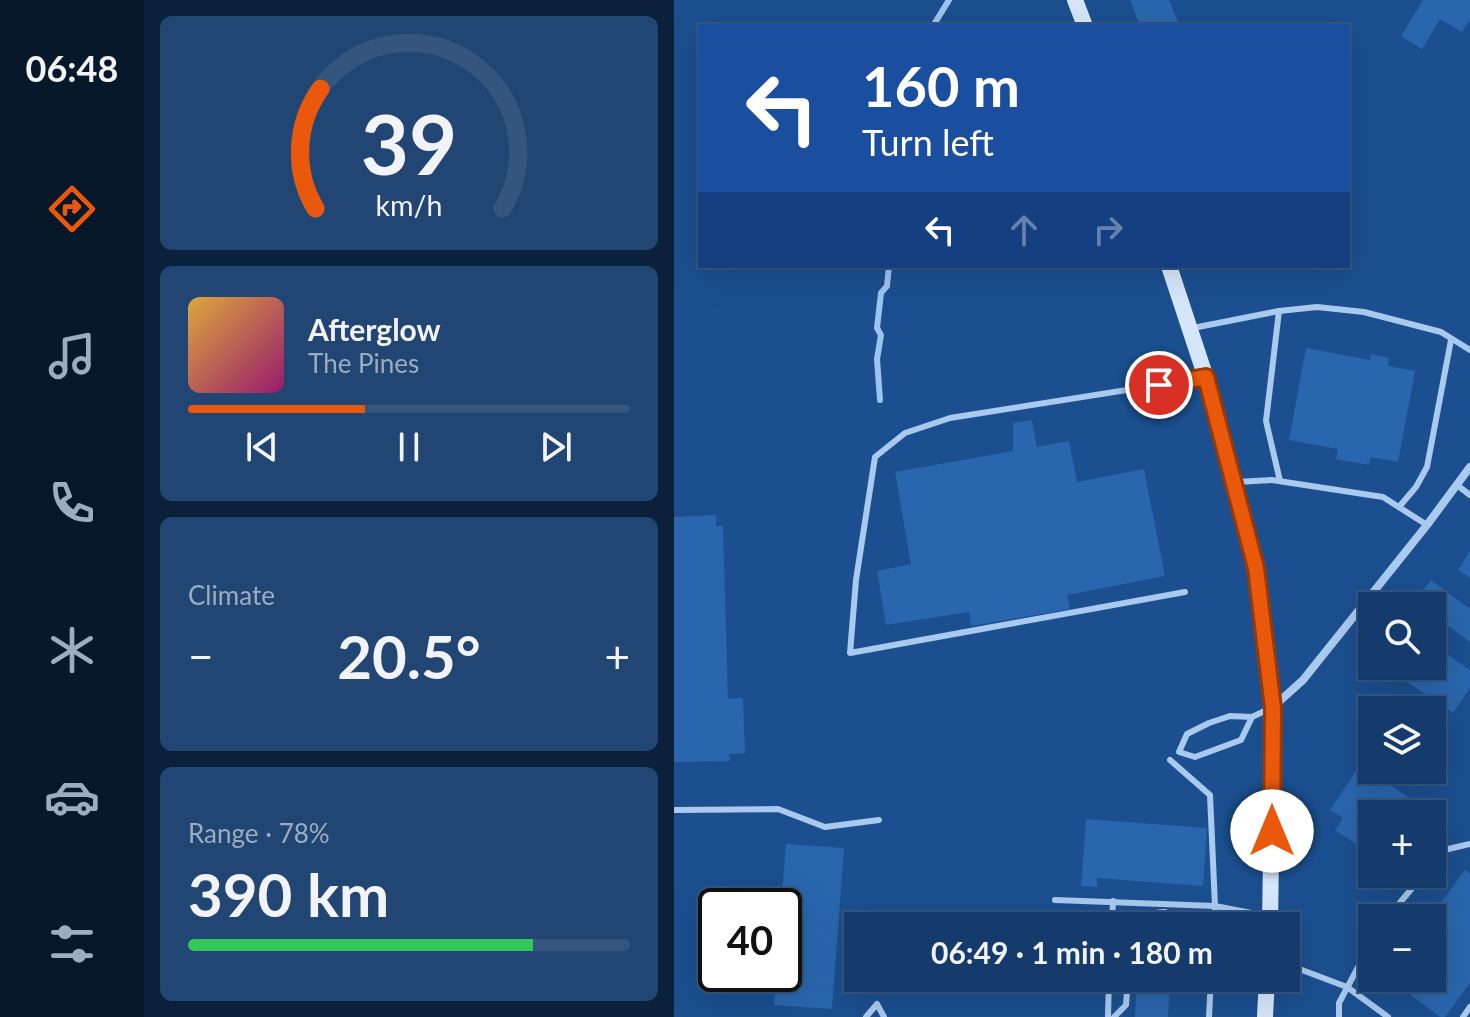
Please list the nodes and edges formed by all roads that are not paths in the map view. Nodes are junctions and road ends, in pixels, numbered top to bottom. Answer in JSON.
{"nodes":[{"id":1,"x":1075,"y":0,"type":"edge"},
{"id":2,"x":1082,"y":24,"type":"edge"},
{"id":3,"x":1170,"y":268,"type":"edge"},
{"id":4,"x":1279,"y":311,"type":"junction"},
{"id":5,"x":1190,"y":329,"type":"junction"},
{"id":6,"x":1451,"y":340,"type":"junction"},
{"id":7,"x":1470,"y":350,"type":"edge"},
{"id":8,"x":1206,"y":377,"type":"junction"},
{"id":9,"x":1470,"y":467,"type":"edge"},
{"id":10,"x":1280,"y":481,"type":"junction"},
{"id":11,"x":1234,"y":482,"type":"junction"},
{"id":12,"x":1457,"y":485,"type":"junction"},
{"id":13,"x":1470,"y":495,"type":"edge"},
{"id":14,"x":1399,"y":507,"type":"junction"},
{"id":15,"x":1427,"y":525,"type":"junction"},
{"id":16,"x":1185,"y":592,"type":"dead end"},
{"id":17,"x":1273,"y":708,"type":"junction"},
{"id":18,"x":1252,"y":717,"type":"junction"},
{"id":19,"x":1170,"y":760,"type":"dead end"},
{"id":20,"x":674,"y":810,"type":"edge"},
{"id":21,"x":879,"y":820,"type":"dead end"},
{"id":22,"x":1470,"y":844,"type":"edge"},
{"id":23,"x":1446,"y":850,"type":"edge"},
{"id":24,"x":1412,"y":888,"type":"edge"},
{"id":25,"x":1055,"y":900,"type":"dead end"},
{"id":26,"x":1113,"y":901,"type":"junction"},
{"id":27,"x":1399,"y":904,"type":"edge"},
{"id":28,"x":1215,"y":906,"type":"junction"},
{"id":29,"x":1113,"y":912,"type":"edge"},
{"id":30,"x":1215,"y":912,"type":"edge"},
{"id":31,"x":1237,"y":912,"type":"edge"},
{"id":32,"x":1270,"y":912,"type":"edge"},
{"id":33,"x":1358,"y":967,"type":"edge"},
{"id":34,"x":1300,"y":969,"type":"edge"},
{"id":35,"x":1347,"y":987,"type":"junction"},
{"id":36,"x":1109,"y":992,"type":"edge"},
{"id":37,"x":1127,"y":992,"type":"edge"},
{"id":38,"x":1210,"y":992,"type":"edge"},
{"id":39,"x":1266,"y":992,"type":"edge"},
{"id":40,"x":1470,"y":1007,"type":"edge"},
{"id":41,"x":866,"y":1017,"type":"edge"},
{"id":42,"x":884,"y":1017,"type":"edge"},
{"id":43,"x":1108,"y":1017,"type":"edge"},
{"id":44,"x":1114,"y":1017,"type":"edge"},
{"id":45,"x":1209,"y":1017,"type":"edge"},
{"id":46,"x":1265,"y":1017,"type":"edge"},
{"id":47,"x":1339,"y":1017,"type":"edge"},
{"id":48,"x":1388,"y":1017,"type":"edge"},
{"id":49,"x":1463,"y":1017,"type":"edge"}],
"edges":[{"from":1,"to":2,"type":"street"},
{"from":3,"to":5,"type":"street"},
{"from":4,"to":5,"type":"lane"},
{"from":4,"to":6,"type":"lane"},
{"from":4,"to":10,"type":"lane"},
{"from":5,"to":8,"type":"street"},
{"from":6,"to":7,"type":"lane"},
{"from":6,"to":14,"type":"lane"},
{"from":8,"to":11,"type":"street"},
{"from":8,"to":16,"type":"lane"},
{"from":9,"to":12,"type":"street"},
{"from":10,"to":11,"type":"lane"},
{"from":10,"to":14,"type":"lane"},
{"from":11,"to":17,"type":"street"},
{"from":12,"to":13,"type":"lane"},
{"from":12,"to":15,"type":"street"},
{"from":14,"to":15,"type":"lane"},
{"from":15,"to":17,"type":"street"},
{"from":17,"to":18,"type":"lane"},
{"from":17,"to":32,"type":"street"},
{"from":18,"to":18,"type":"lane"},
{"from":19,"to":28,"type":"lane"},
{"from":20,"to":21,"type":"lane"},
{"from":22,"to":23,"type":"lane"},
{"from":24,"to":27,"type":"lane"},
{"from":25,"to":26,"type":"lane"},
{"from":26,"to":28,"type":"lane"},
{"from":26,"to":29,"type":"lane"},
{"from":28,"to":30,"type":"lane"},
{"from":28,"to":31,"type":"lane"},
{"from":33,"to":35,"type":"lane"},
{"from":34,"to":35,"type":"lane"},
{"from":35,"to":47,"type":"lane"},
{"from":35,"to":48,"type":"lane"},
{"from":36,"to":43,"type":"lane"},
{"from":37,"to":44,"type":"lane"},
{"from":38,"to":45,"type":"lane"},
{"from":39,"to":46,"type":"street"},
{"from":40,"to":49,"type":"lane"},
{"from":41,"to":42,"type":"lane"}]}
